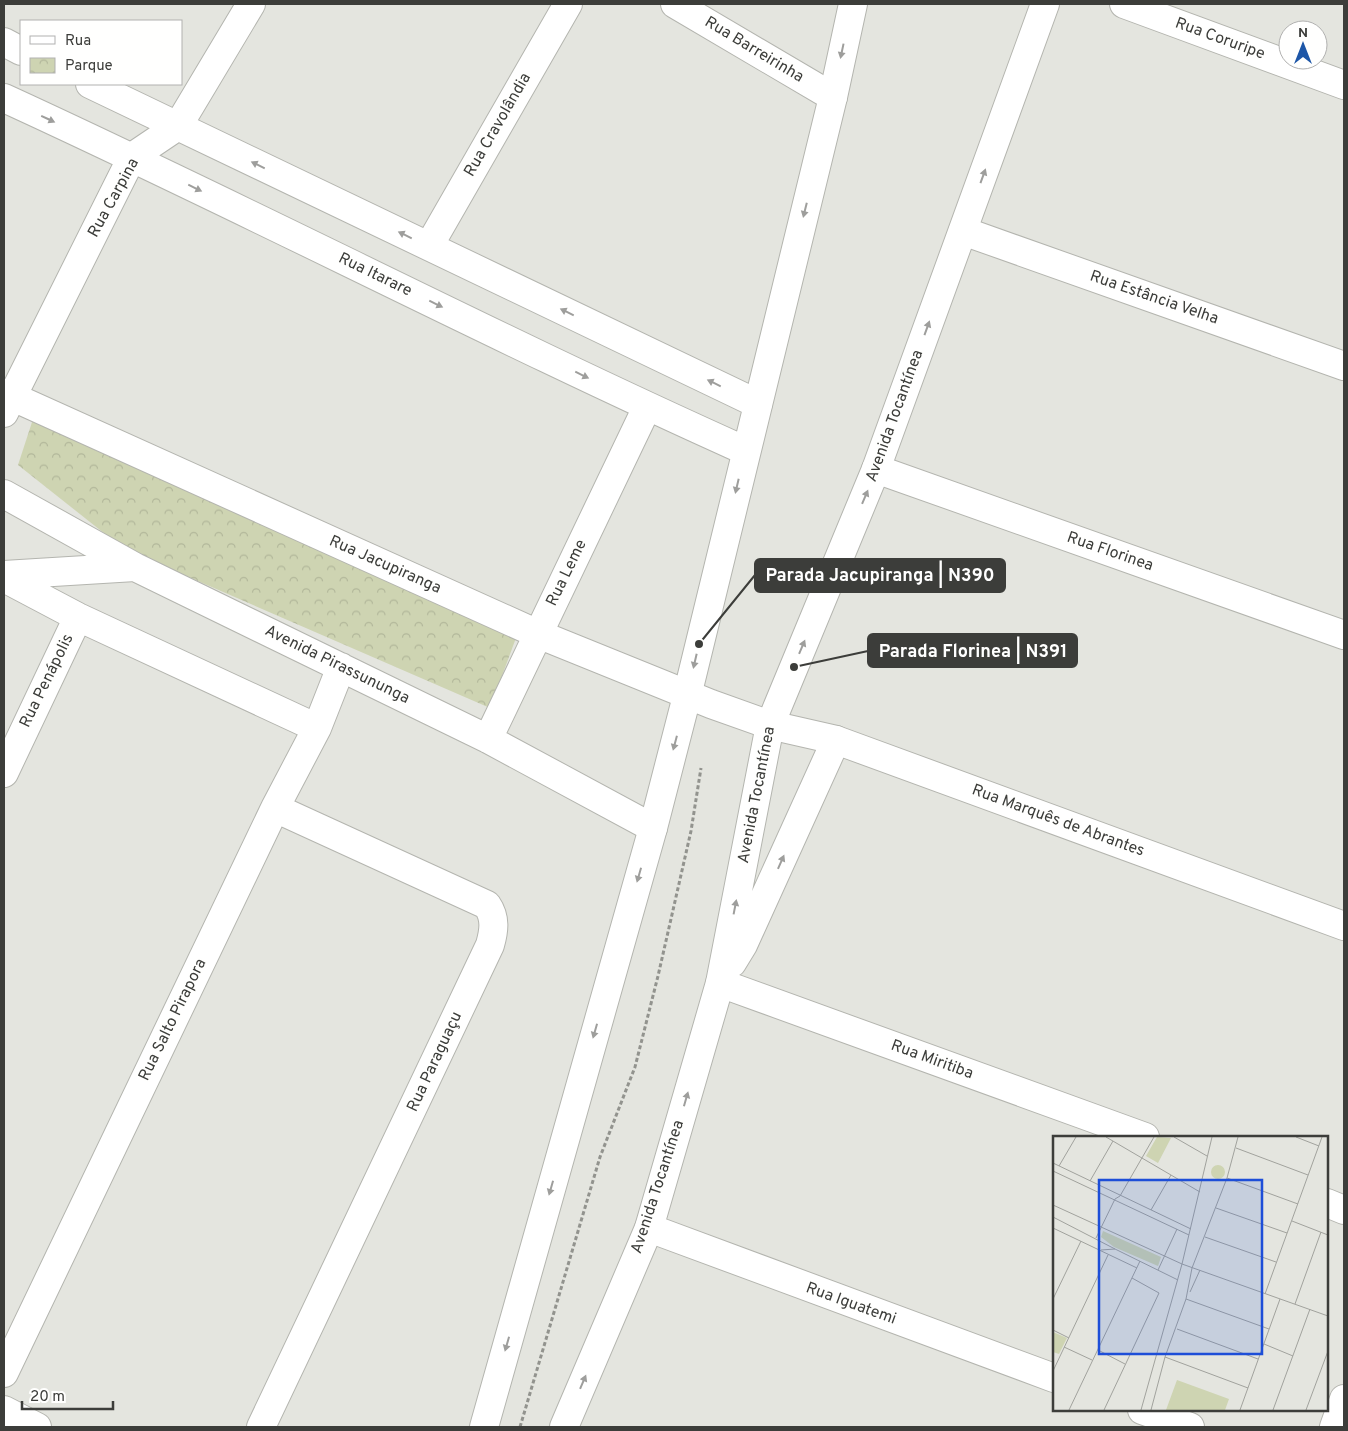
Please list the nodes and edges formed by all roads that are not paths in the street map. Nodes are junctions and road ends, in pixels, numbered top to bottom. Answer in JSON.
{"nodes":[{"id":1,"x":251,"y":4,"type":"edge"},
{"id":2,"x":568,"y":4,"type":"edge"},
{"id":3,"x":675,"y":4,"type":"edge"},
{"id":4,"x":853,"y":4,"type":"edge"},
{"id":5,"x":1045,"y":4,"type":"edge"},
{"id":6,"x":1124,"y":4,"type":"edge"},
{"id":7,"x":4,"y":42,"type":"edge"},
{"id":8,"x":20,"y":50,"type":"edge"},
{"id":9,"x":92,"y":85,"type":"edge"},
{"id":10,"x":1344,"y":86,"type":"edge"},
{"id":11,"x":833,"y":97,"type":"junction"},
{"id":12,"x":4,"y":98,"type":"edge"},
{"id":13,"x":178,"y":126,"type":"junction"},
{"id":14,"x":132,"y":157,"type":"junction"},
{"id":15,"x":963,"y":231,"type":"junction"},
{"id":16,"x":429,"y":246,"type":"junction"},
{"id":17,"x":1344,"y":366,"type":"edge"},
{"id":18,"x":6,"y":401,"type":"edge"},
{"id":19,"x":758,"y":404,"type":"junction"},
{"id":20,"x":647,"y":407,"type":"junction"},
{"id":21,"x":746,"y":451,"type":"junction"},
{"id":22,"x":876,"y":470,"type":"junction"},
{"id":23,"x":4,"y":494,"type":"edge"},
{"id":24,"x":136,"y":567,"type":"junction"},
{"id":25,"x":4,"y":577,"type":"edge"},
{"id":26,"x":78,"y":617,"type":"junction"},
{"id":27,"x":538,"y":634,"type":"junction"},
{"id":28,"x":1344,"y":635,"type":"edge"},
{"id":29,"x":341,"y":667,"type":"junction"},
{"id":30,"x":687,"y":696,"type":"junction"},
{"id":31,"x":770,"y":725,"type":"junction"},
{"id":32,"x":317,"y":728,"type":"junction"},
{"id":33,"x":488,"y":739,"type":"junction"},
{"id":34,"x":836,"y":740,"type":"junction"},
{"id":35,"x":4,"y":773,"type":"edge"},
{"id":36,"x":275,"y":808,"type":"junction"},
{"id":37,"x":653,"y":828,"type":"junction"},
{"id":38,"x":1344,"y":926,"type":"edge"},
{"id":39,"x":720,"y":983,"type":"junction"},
{"id":40,"x":1142,"y":1136,"type":"edge"},
{"id":41,"x":1328,"y":1203,"type":"edge"},
{"id":42,"x":1344,"y":1210,"type":"edge"},
{"id":43,"x":649,"y":1228,"type":"junction"},
{"id":44,"x":4,"y":1373,"type":"edge"},
{"id":45,"x":1053,"y":1378,"type":"edge"},
{"id":46,"x":1344,"y":1399,"type":"edge"},
{"id":47,"x":4,"y":1410,"type":"edge"},
{"id":48,"x":1145,"y":1411,"type":"edge"},
{"id":49,"x":37,"y":1427,"type":"edge"},
{"id":50,"x":261,"y":1427,"type":"edge"},
{"id":51,"x":484,"y":1427,"type":"edge"},
{"id":52,"x":564,"y":1427,"type":"edge"},
{"id":53,"x":1190,"y":1427,"type":"edge"},
{"id":54,"x":1334,"y":1427,"type":"edge"}],
"edges":[{"from":1,"to":13,"type":"street","name":"Rua Carpina"},
{"from":2,"to":16,"type":"street","name":"Rua Cravolândia"},
{"from":3,"to":11,"type":"street","name":"Rua Barreirinha"},
{"from":4,"to":11,"type":"street","one_way":true},
{"from":15,"to":5,"type":"street","name":"Avenida Tocantínea","one_way":true},
{"from":6,"to":10,"type":"street","name":"Rua Coruripe"},
{"from":7,"to":8,"type":"street"},
{"from":9,"to":13,"type":"street"},
{"from":11,"to":19,"type":"street","one_way":true},
{"from":12,"to":14,"type":"street","name":"Rua Itarare","one_way":true},
{"from":13,"to":14,"type":"street","name":"Rua Carpina"},
{"from":16,"to":13,"type":"street","one_way":true},
{"from":14,"to":18,"type":"street","name":"Rua Carpina"},
{"from":14,"to":20,"type":"street","name":"Rua Itarare","one_way":true},
{"from":15,"to":17,"type":"street","name":"Rua Estância Velha"},
{"from":22,"to":15,"type":"street","name":"Avenida Tocantínea","one_way":true},
{"from":19,"to":16,"type":"street","one_way":true},
{"from":18,"to":27,"type":"street","name":"Rua Jacupiranga"},
{"from":19,"to":21,"type":"street"},
{"from":20,"to":21,"type":"street","name":"Rua Itarare"},
{"from":20,"to":27,"type":"street","name":"Rua Leme"},
{"from":21,"to":30,"type":"street","one_way":true},
{"from":22,"to":28,"type":"street","name":"Rua Florinea"},
{"from":31,"to":22,"type":"street","name":"Avenida Tocantínea","one_way":true},
{"from":23,"to":24,"type":"street"},
{"from":24,"to":25,"type":"street","name":"Avenida Pirassununga"},
{"from":24,"to":29,"type":"street","name":"Avenida Pirassununga"},
{"from":25,"to":26,"type":"street","name":"Avenida Pirassununga"},
{"from":26,"to":32,"type":"street","name":"Avenida Pirassununga"},
{"from":26,"to":35,"type":"street","name":"Rua Penápolis"},
{"from":27,"to":30,"type":"street","name":"Rua Jacupiranga"},
{"from":27,"to":33,"type":"street","name":"Rua Leme"},
{"from":29,"to":32,"type":"street","name":"Rua Salto Pirapora"},
{"from":29,"to":33,"type":"street","name":"Avenida Pirassununga"},
{"from":30,"to":31,"type":"street","name":"Rua Jacupiranga"},
{"from":30,"to":37,"type":"street","one_way":true},
{"from":31,"to":34,"type":"street","name":"Rua Marquês de Abrantes"},
{"from":39,"to":31,"type":"street","name":"Avenida Tocantínea","one_way":true},
{"from":32,"to":36,"type":"street","name":"Rua Salto Pirapora"},
{"from":33,"to":37,"type":"street","name":"Avenida Pirassununga"},
{"from":34,"to":38,"type":"street","name":"Rua Marquês de Abrantes"},
{"from":39,"to":34,"type":"street","one_way":true},
{"from":36,"to":44,"type":"street","name":"Rua Salto Pirapora"},
{"from":36,"to":50,"type":"street","name":"Rua Paraguaçu"},
{"from":37,"to":51,"type":"street","one_way":true},
{"from":39,"to":40,"type":"street","name":"Rua Miritiba"},
{"from":43,"to":39,"type":"street","name":"Avenida Tocantínea","one_way":true},
{"from":41,"to":42,"type":"street"},
{"from":43,"to":45,"type":"street","name":"Rua Iguatemi"},
{"from":52,"to":43,"type":"street","name":"Avenida Tocantínea","one_way":true},
{"from":46,"to":54,"type":"street"},
{"from":47,"to":49,"type":"street"},
{"from":48,"to":53,"type":"street"}]}
